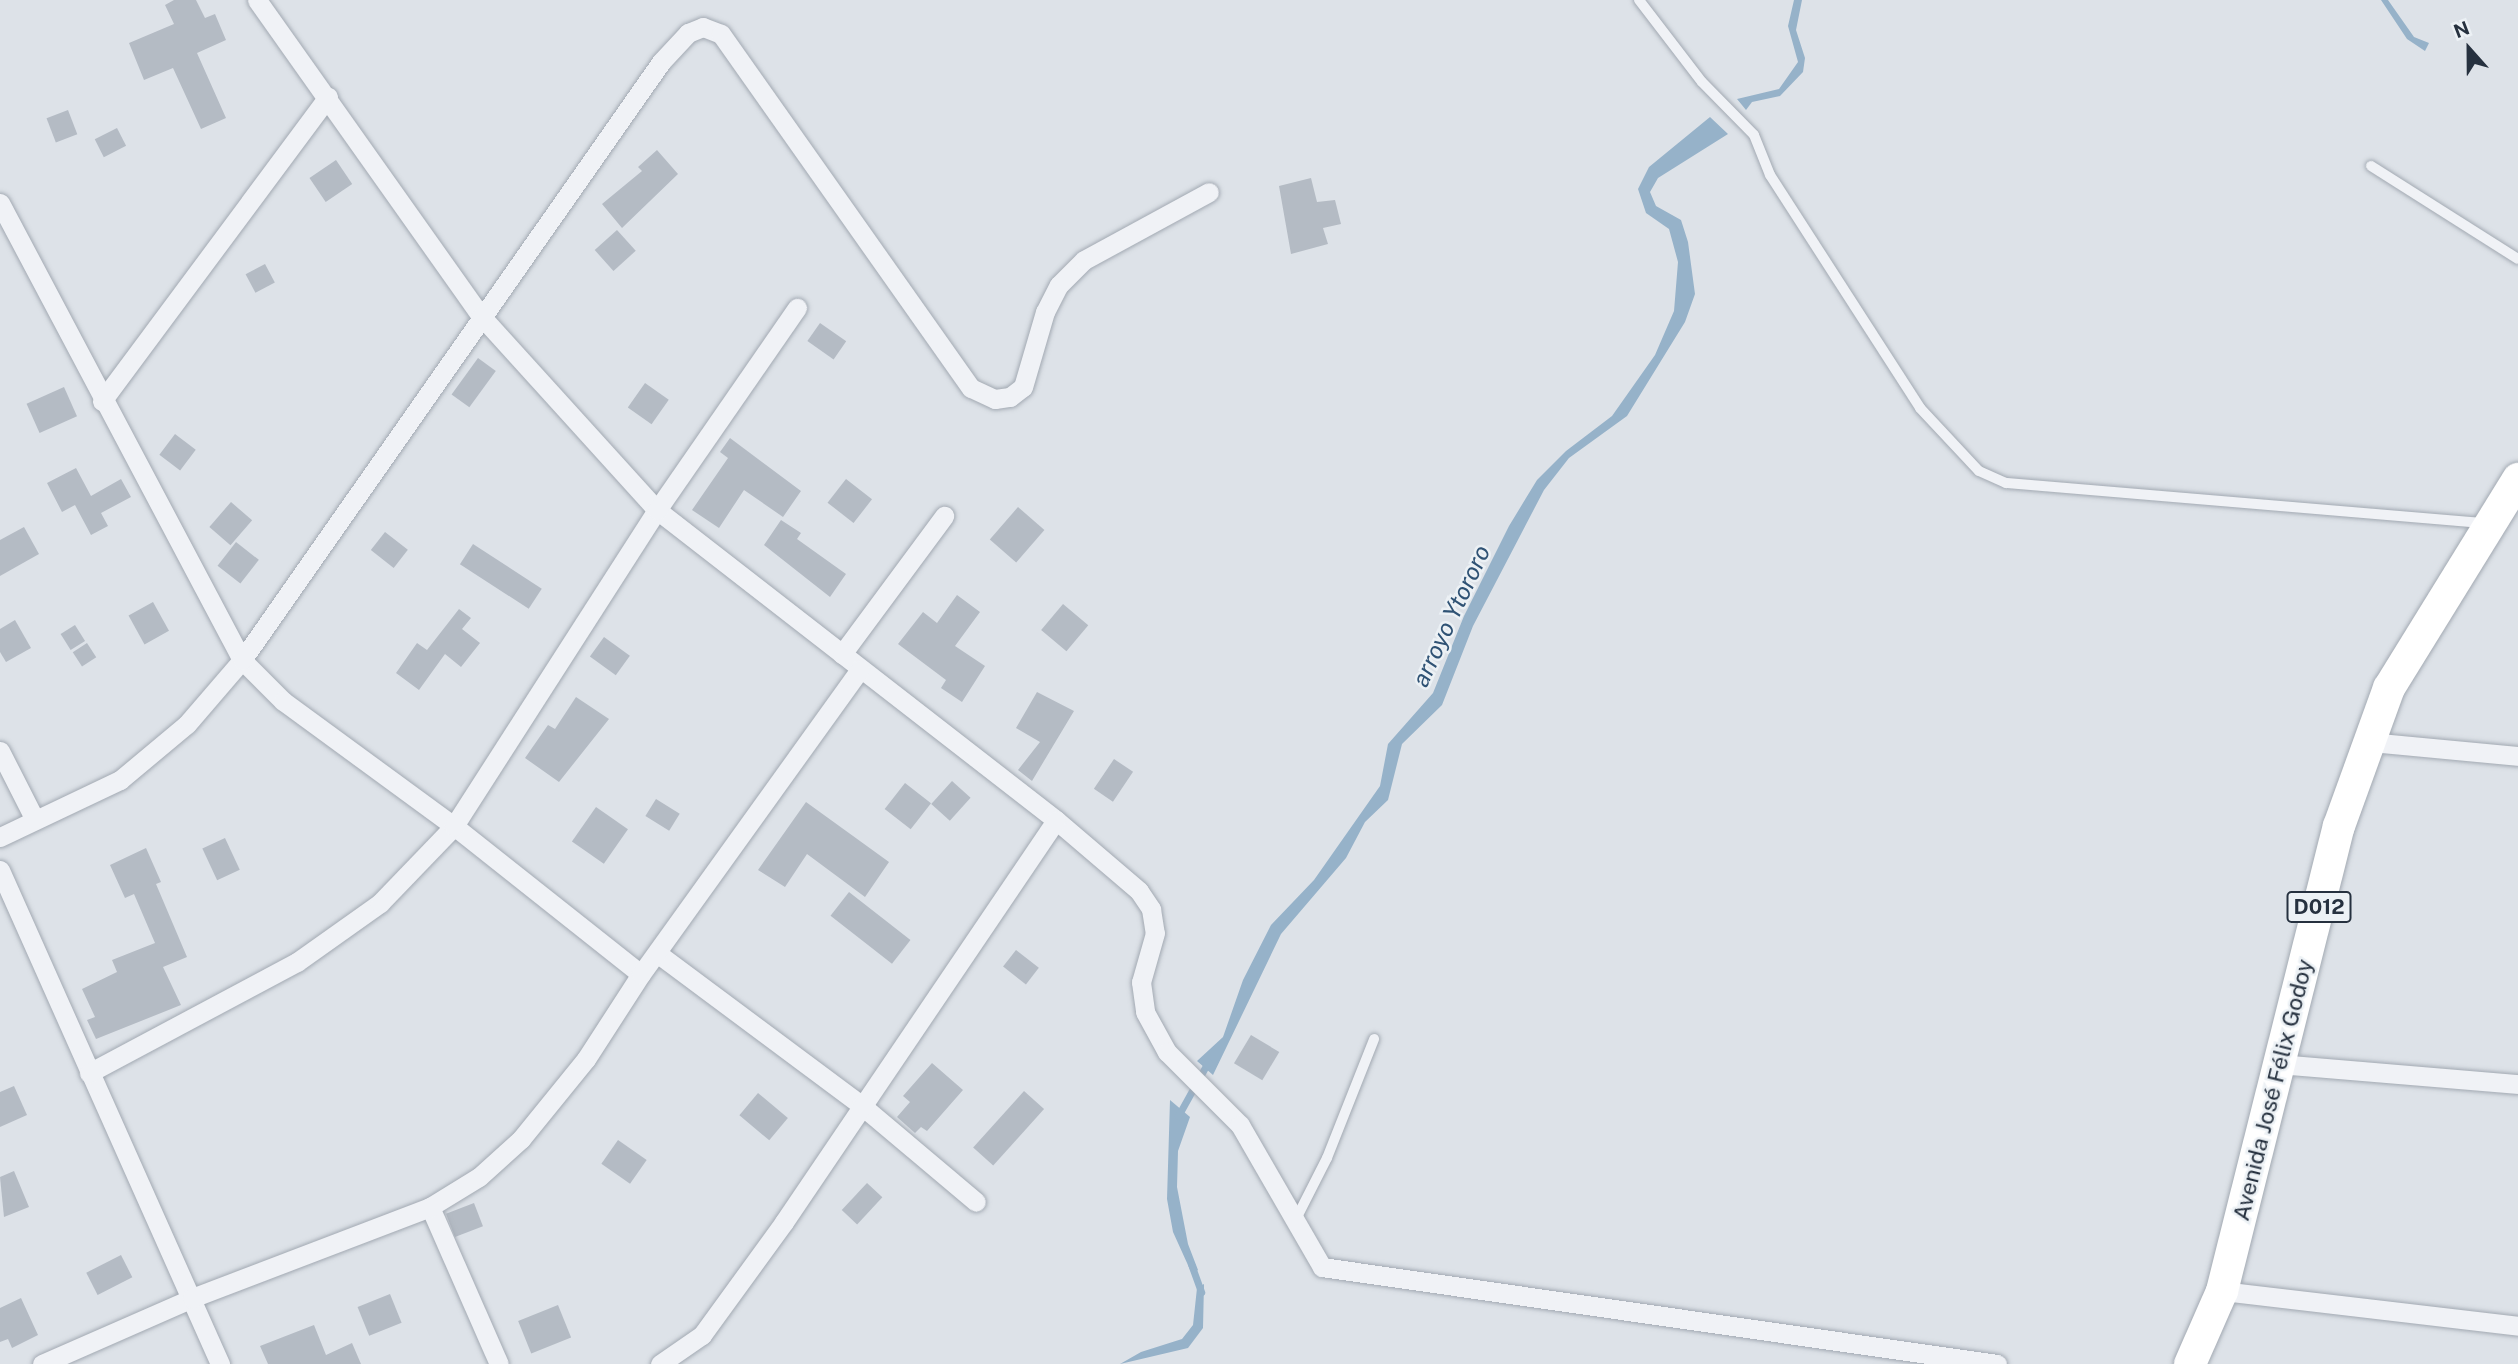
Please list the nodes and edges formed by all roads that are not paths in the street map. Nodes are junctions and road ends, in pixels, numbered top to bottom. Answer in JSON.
{"nodes":[{"id":1,"x":257,"y":0,"type":"edge"},
{"id":2,"x":1639,"y":0,"type":"edge"},
{"id":3,"x":328,"y":97,"type":"junction"},
{"id":4,"x":2371,"y":166,"type":"dead end"},
{"id":5,"x":1209,"y":192,"type":"dead end"},
{"id":6,"x":0,"y":203,"type":"edge"},
{"id":7,"x":2518,"y":259,"type":"edge"},
{"id":8,"x":797,"y":308,"type":"dead end"},
{"id":9,"x":481,"y":316,"type":"junction"},
{"id":10,"x":102,"y":401,"type":"junction"},
{"id":11,"x":2518,"y":479,"type":"edge"},
{"id":12,"x":657,"y":510,"type":"junction"},
{"id":13,"x":944,"y":516,"type":"dead end"},
{"id":14,"x":2490,"y":523,"type":"junction"},
{"id":15,"x":842,"y":654,"type":"junction"},
{"id":16,"x":242,"y":660,"type":"junction"},
{"id":17,"x":860,"y":669,"type":"junction"},
{"id":18,"x":2370,"y":742,"type":"junction"},
{"id":19,"x":0,"y":751,"type":"edge"},
{"id":20,"x":2518,"y":756,"type":"edge"},
{"id":21,"x":35,"y":820,"type":"junction"},
{"id":22,"x":1056,"y":820,"type":"junction"},
{"id":23,"x":454,"y":826,"type":"junction"},
{"id":24,"x":0,"y":837,"type":"edge"},
{"id":25,"x":0,"y":870,"type":"edge"},
{"id":26,"x":657,"y":953,"type":"junction"},
{"id":27,"x":641,"y":974,"type":"junction"},
{"id":28,"x":1374,"y":1038,"type":"dead end"},
{"id":29,"x":2279,"y":1063,"type":"junction"},
{"id":30,"x":89,"y":1073,"type":"junction"},
{"id":31,"x":2518,"y":1084,"type":"edge"},
{"id":32,"x":861,"y":1105,"type":"junction"},
{"id":33,"x":976,"y":1202,"type":"dead end"},
{"id":34,"x":430,"y":1207,"type":"junction"},
{"id":35,"x":1295,"y":1222,"type":"junction"},
{"id":36,"x":2222,"y":1291,"type":"junction"},
{"id":37,"x":192,"y":1298,"type":"junction"},
{"id":38,"x":2518,"y":1326,"type":"edge"},
{"id":39,"x":41,"y":1364,"type":"edge"},
{"id":40,"x":220,"y":1364,"type":"edge"},
{"id":41,"x":499,"y":1364,"type":"edge"},
{"id":42,"x":660,"y":1364,"type":"edge"},
{"id":43,"x":1997,"y":1364,"type":"edge"},
{"id":44,"x":2190,"y":1364,"type":"edge"}],
"edges":[{"from":1,"to":3,"type":"street"},
{"from":2,"to":14,"type":"lane"},
{"from":3,"to":9,"type":"street"},
{"from":3,"to":10,"type":"street"},
{"from":4,"to":7,"type":"lane"},
{"from":5,"to":9,"type":"street"},
{"from":6,"to":10,"type":"street"},
{"from":8,"to":12,"type":"street"},
{"from":9,"to":12,"type":"street"},
{"from":9,"to":16,"type":"street"},
{"from":10,"to":16,"type":"street"},
{"from":11,"to":14,"type":"main road","name":"Avenida José Félix Godoy","number":"D012"},
{"from":12,"to":15,"type":"street"},
{"from":12,"to":23,"type":"street"},
{"from":13,"to":15,"type":"street"},
{"from":14,"to":18,"type":"main road","name":"Avenida José Félix Godoy","number":"D012"},
{"from":15,"to":17,"type":"street"},
{"from":16,"to":21,"type":"street"},
{"from":16,"to":23,"type":"street"},
{"from":17,"to":22,"type":"street"},
{"from":17,"to":26,"type":"street"},
{"from":18,"to":20,"type":"street"},
{"from":18,"to":29,"type":"main road","name":"Avenida José Félix Godoy","number":"D012"},
{"from":19,"to":21,"type":"street"},
{"from":21,"to":24,"type":"street"},
{"from":22,"to":32,"type":"street"},
{"from":22,"to":35,"type":"street"},
{"from":23,"to":27,"type":"street"},
{"from":23,"to":30,"type":"street"},
{"from":25,"to":30,"type":"street"},
{"from":26,"to":27,"type":"street"},
{"from":26,"to":32,"type":"street"},
{"from":27,"to":34,"type":"street"},
{"from":28,"to":35,"type":"lane"},
{"from":29,"to":31,"type":"street"},
{"from":29,"to":36,"type":"main road","name":"Avenida José Félix Godoy","number":"D012"},
{"from":30,"to":37,"type":"street"},
{"from":32,"to":33,"type":"street"},
{"from":32,"to":42,"type":"street"},
{"from":34,"to":37,"type":"street"},
{"from":34,"to":41,"type":"street"},
{"from":35,"to":43,"type":"street"},
{"from":36,"to":38,"type":"street"},
{"from":36,"to":44,"type":"main road","name":"Avenida José Félix Godoy","number":"D012"},
{"from":37,"to":39,"type":"street"},
{"from":37,"to":40,"type":"street"}]}
